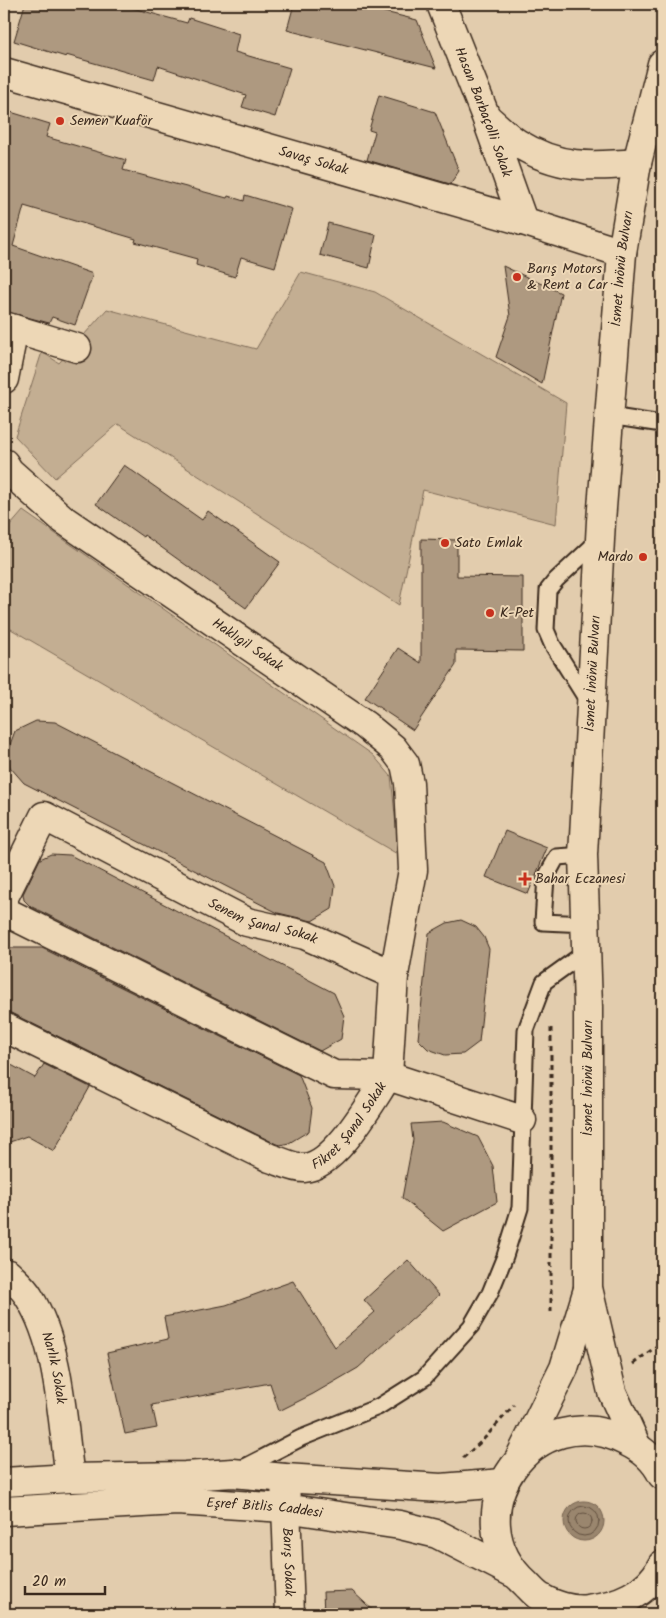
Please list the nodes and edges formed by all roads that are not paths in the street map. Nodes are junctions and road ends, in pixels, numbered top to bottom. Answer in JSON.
{"nodes":[{"id":1,"x":441,"y":4,"type":"edge"},
{"id":2,"x":662,"y":64,"type":"edge"},
{"id":3,"x":4,"y":72,"type":"edge"},
{"id":4,"x":486,"y":117,"type":"junction"},
{"id":5,"x":637,"y":163,"type":"junction"},
{"id":6,"x":523,"y":221,"type":"junction"},
{"id":7,"x":622,"y":253,"type":"junction"},
{"id":8,"x":9,"y":328,"type":"edge"},
{"id":9,"x":77,"y":348,"type":"dead end"},
{"id":10,"x":4,"y":379,"type":"edge"},
{"id":11,"x":610,"y":416,"type":"junction"},
{"id":12,"x":662,"y":424,"type":"edge"},
{"id":13,"x":4,"y":463,"type":"edge"},
{"id":14,"x":600,"y":539,"type":"junction"},
{"id":15,"x":590,"y":705,"type":"junction"},
{"id":16,"x":583,"y":855,"type":"junction"},
{"id":17,"x":4,"y":897,"type":"edge"},
{"id":18,"x":4,"y":911,"type":"edge"},
{"id":19,"x":586,"y":938,"type":"junction"},
{"id":20,"x":394,"y":975,"type":"junction"},
{"id":21,"x":4,"y":1027,"type":"edge"},
{"id":22,"x":388,"y":1076,"type":"junction"},
{"id":23,"x":522,"y":1120,"type":"junction"},
{"id":24,"x":4,"y":1274,"type":"edge"},
{"id":25,"x":588,"y":1288,"type":"junction"},
{"id":26,"x":637,"y":1447,"type":"junction"},
{"id":27,"x":519,"y":1458,"type":"junction"},
{"id":28,"x":233,"y":1473,"type":"junction"},
{"id":29,"x":662,"y":1475,"type":"edge"},
{"id":30,"x":70,"y":1478,"type":"junction"},
{"id":31,"x":285,"y":1478,"type":"junction"},
{"id":32,"x":4,"y":1482,"type":"edge"},
{"id":33,"x":503,"y":1483,"type":"junction"},
{"id":34,"x":285,"y":1508,"type":"junction"},
{"id":35,"x":4,"y":1511,"type":"edge"},
{"id":36,"x":662,"y":1565,"type":"edge"},
{"id":37,"x":513,"y":1573,"type":"junction"},
{"id":38,"x":646,"y":1587,"type":"junction"},
{"id":39,"x":544,"y":1606,"type":"edge"},
{"id":40,"x":290,"y":1614,"type":"edge"},
{"id":41,"x":628,"y":1614,"type":"edge"}],
"edges":[{"from":1,"to":4,"type":"street","name":"Hasan Barbaçolli Sokak"},
{"from":2,"to":5,"type":"street","name":"İsmet İnönü Bulvarı"},
{"from":3,"to":6,"type":"street","name":"Savaş Sokak"},
{"from":4,"to":5,"type":"street"},
{"from":4,"to":6,"type":"street","name":"Hasan Barbaçolli Sokak"},
{"from":5,"to":7,"type":"street","name":"İsmet İnönü Bulvarı"},
{"from":6,"to":7,"type":"street","name":"Savaş Sokak"},
{"from":7,"to":11,"type":"street","name":"İsmet İnönü Bulvarı"},
{"from":8,"to":9,"type":"street"},
{"from":8,"to":10,"type":"street"},
{"from":11,"to":12,"type":"lane"},
{"from":11,"to":14,"type":"street","name":"İsmet İnönü Bulvarı"},
{"from":13,"to":20,"type":"street","name":"Haklıgil Sokak"},
{"from":14,"to":15,"type":"street","name":"İsmet İnönü Bulvarı"},
{"from":14,"to":15,"type":"lane"},
{"from":15,"to":16,"type":"street","name":"İsmet İnönü Bulvarı"},
{"from":16,"to":19,"type":"street","name":"İsmet İnönü Bulvarı"},
{"from":16,"to":19,"type":"lane"},
{"from":17,"to":20,"type":"street","name":"Senem Şanal Sokak"},
{"from":18,"to":22,"type":"street","name":"Fikret Şanal Sokak"},
{"from":19,"to":23,"type":"lane"},
{"from":19,"to":25,"type":"street","name":"İsmet İnönü Bulvarı"},
{"from":20,"to":22,"type":"street"},
{"from":21,"to":22,"type":"street","name":"Fikret Şanal Sokak"},
{"from":22,"to":23,"type":"street"},
{"from":23,"to":28,"type":"lane"},
{"from":24,"to":30,"type":"street","name":"Narlık Sokak"},
{"from":25,"to":26,"type":"street","name":"İsmet İnönü Bulvarı"},
{"from":25,"to":27,"type":"street","name":"İsmet İnönü Bulvarı"},
{"from":26,"to":27,"type":"street"},
{"from":26,"to":29,"type":"street"},
{"from":27,"to":33,"type":"street"},
{"from":28,"to":30,"type":"street"},
{"from":28,"to":31,"type":"street"},
{"from":30,"to":32,"type":"street"},
{"from":31,"to":33,"type":"street"},
{"from":31,"to":34,"type":"street","name":"Barış Sokak"},
{"from":33,"to":37,"type":"street"},
{"from":34,"to":35,"type":"street","name":"Eşref Bitlis Caddesi"},
{"from":34,"to":37,"type":"street","name":"Eşref Bitlis Caddesi"},
{"from":34,"to":40,"type":"street","name":"Barış Sokak"},
{"from":36,"to":38,"type":"street"},
{"from":37,"to":39,"type":"street"},
{"from":38,"to":39,"type":"street"},
{"from":38,"to":41,"type":"street"}]}
